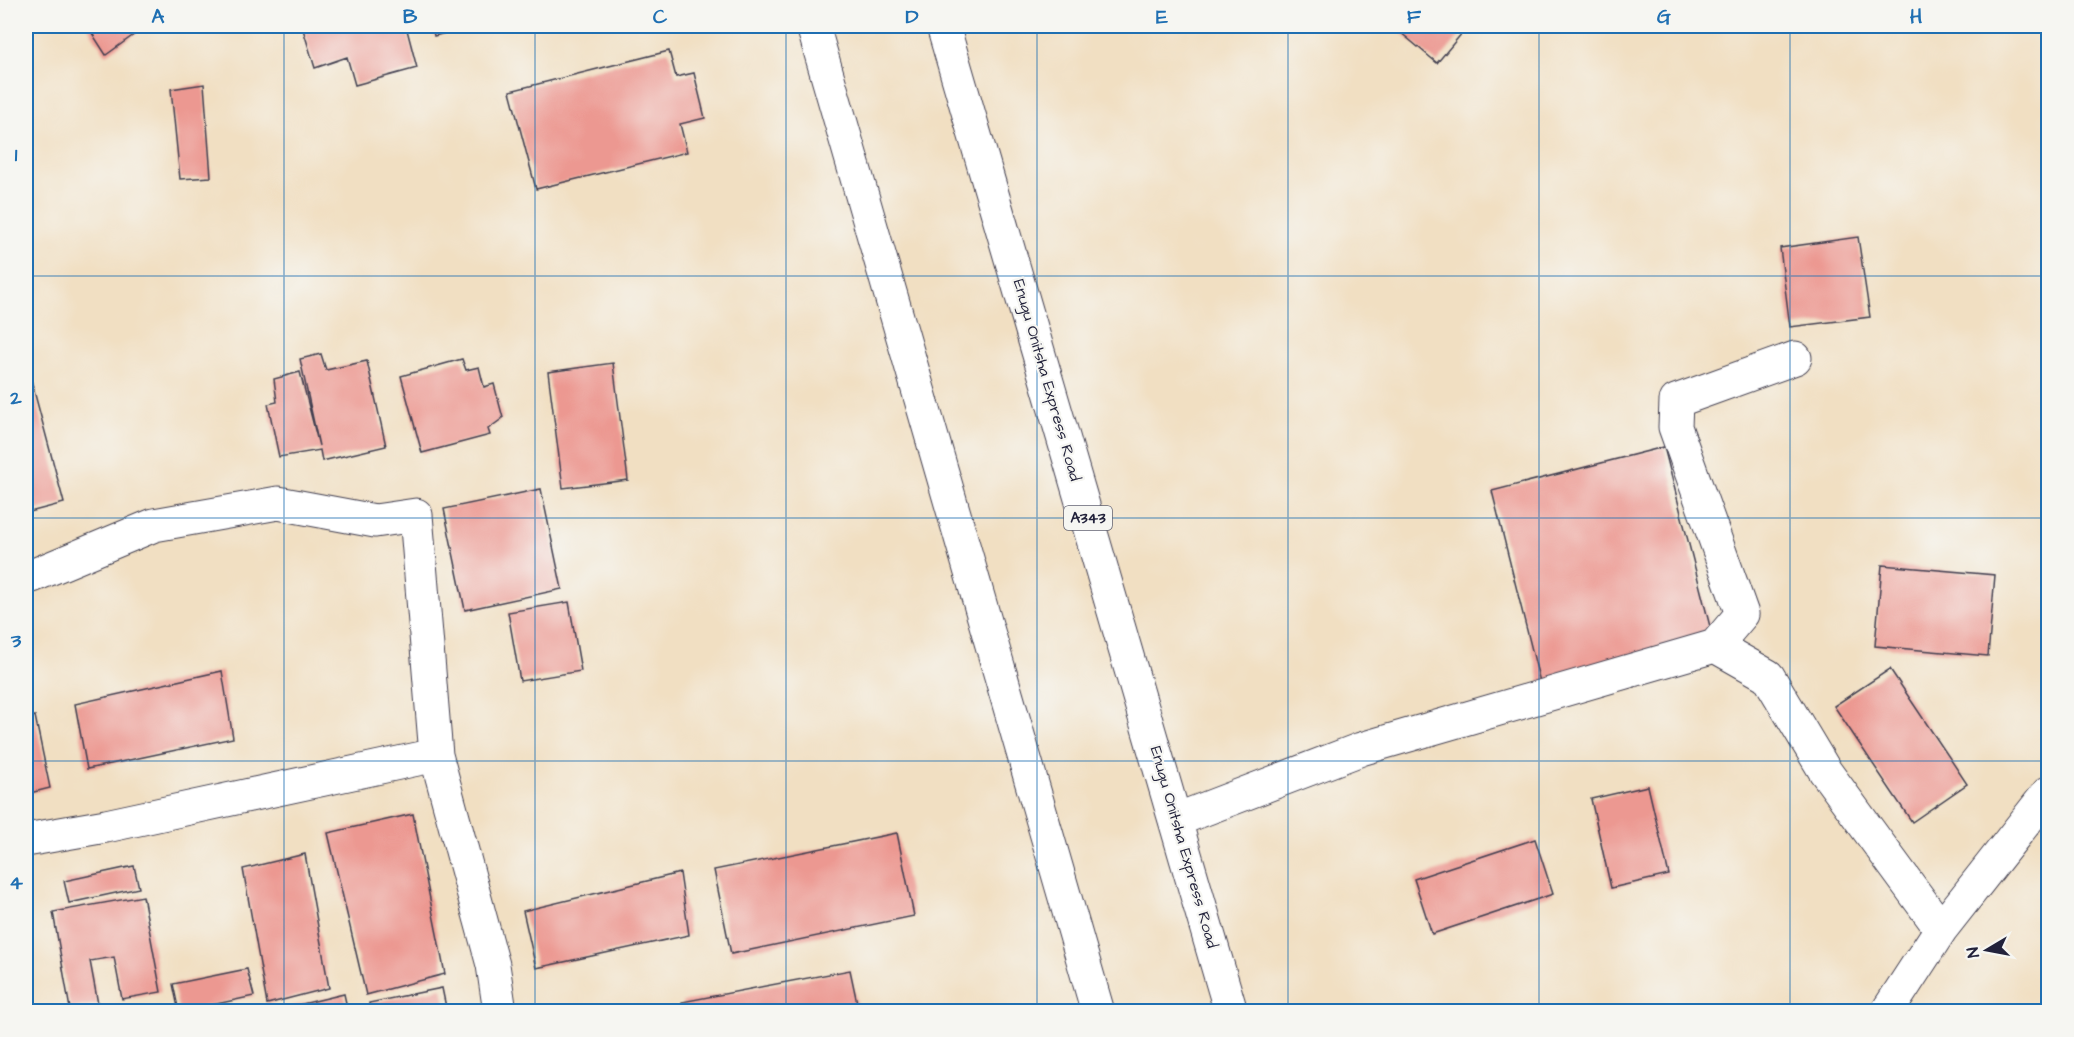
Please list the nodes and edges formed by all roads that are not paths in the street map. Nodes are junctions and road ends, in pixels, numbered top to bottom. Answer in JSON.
{"nodes":[{"id":1,"x":813,"y":26,"type":"edge"},
{"id":2,"x":944,"y":26,"type":"edge"},
{"id":3,"x":1795,"y":358,"type":"dead end"},
{"id":4,"x":32,"y":576,"type":"dead end"},
{"id":5,"x":1715,"y":646,"type":"junction"},
{"id":6,"x":436,"y":755,"type":"junction"},
{"id":7,"x":2049,"y":794,"type":"edge"},
{"id":8,"x":1176,"y":820,"type":"junction"},
{"id":9,"x":26,"y":840,"type":"edge"},
{"id":10,"x":1941,"y":930,"type":"junction"},
{"id":11,"x":500,"y":1011,"type":"edge"},
{"id":12,"x":1098,"y":1011,"type":"edge"},
{"id":13,"x":1231,"y":1011,"type":"edge"},
{"id":14,"x":1887,"y":1011,"type":"edge"}],
"edges":[{"from":1,"to":12,"type":"main road"},
{"from":2,"to":8,"type":"main road","name":"Enugu Onitsha Express Road","number":"A343"},
{"from":3,"to":5,"type":"main road"},
{"from":4,"to":6,"type":"main road"},
{"from":5,"to":8,"type":"main road"},
{"from":5,"to":10,"type":"main road"},
{"from":6,"to":9,"type":"main road"},
{"from":6,"to":11,"type":"main road"},
{"from":7,"to":10,"type":"main road"},
{"from":8,"to":13,"type":"main road","name":"Enugu Onitsha Express Road","number":"A343"},
{"from":10,"to":14,"type":"main road"}]}
